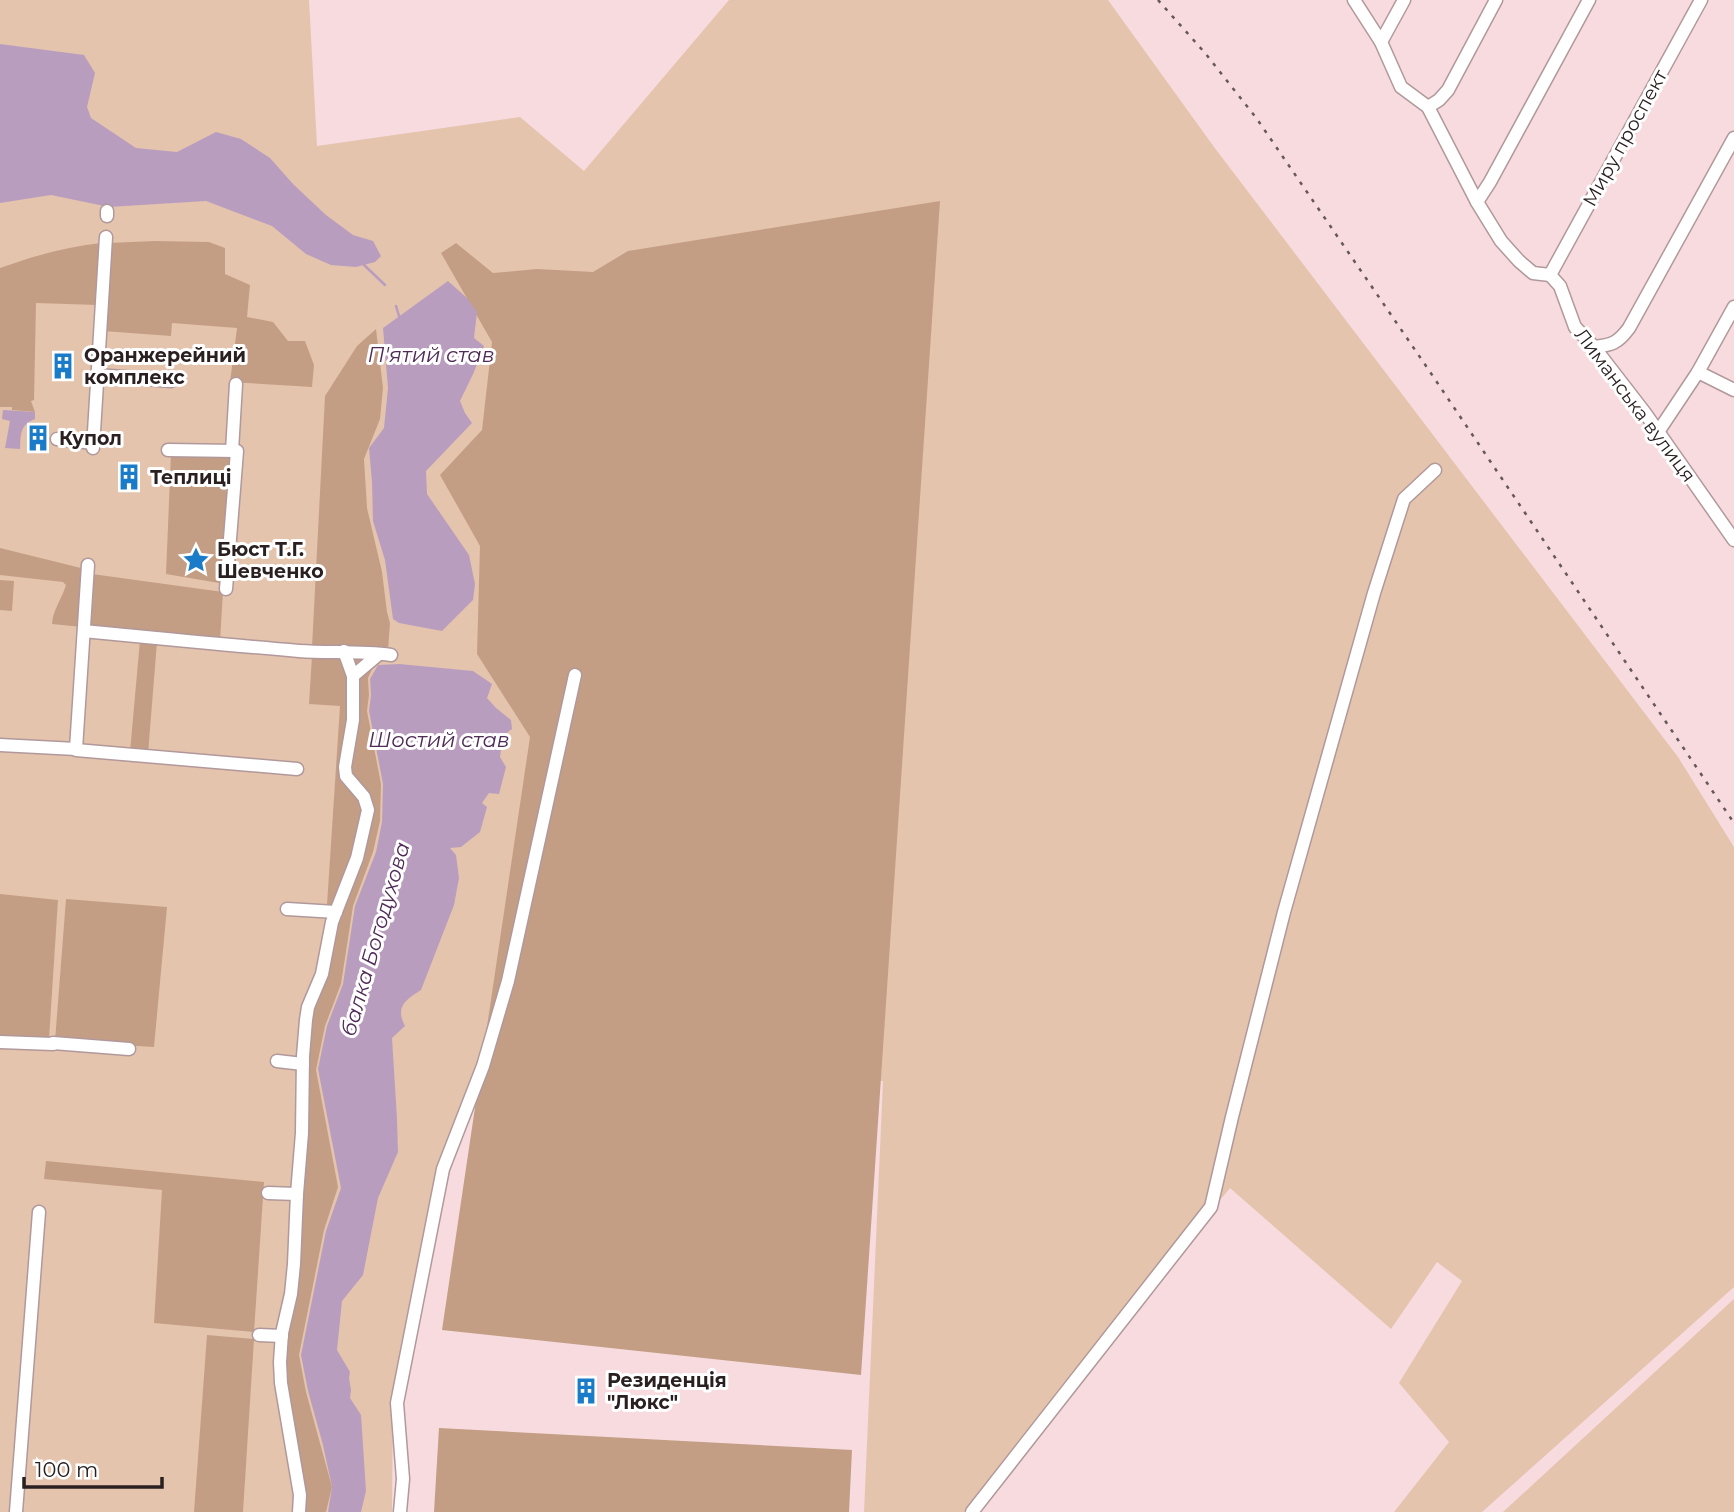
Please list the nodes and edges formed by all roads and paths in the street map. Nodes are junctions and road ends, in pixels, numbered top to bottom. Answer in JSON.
{"nodes":[{"id":1,"x":1354,"y":0,"type":"edge"},
{"id":2,"x":1404,"y":0,"type":"edge"},
{"id":3,"x":1496,"y":0,"type":"edge"},
{"id":4,"x":1589,"y":0,"type":"edge"},
{"id":5,"x":1701,"y":0,"type":"edge"},
{"id":6,"x":1381,"y":42,"type":"junction"},
{"id":7,"x":1428,"y":107,"type":"junction"},
{"id":8,"x":1734,"y":138,"type":"edge"},
{"id":9,"x":1477,"y":202,"type":"junction"},
{"id":10,"x":105,"y":236,"type":"dead end"},
{"id":11,"x":1550,"y":275,"type":"junction"},
{"id":12,"x":1734,"y":307,"type":"edge"},
{"id":13,"x":1594,"y":347,"type":"junction"},
{"id":14,"x":1698,"y":372,"type":"junction"},
{"id":15,"x":98,"y":375,"type":"junction"},
{"id":16,"x":171,"y":381,"type":"dead end"},
{"id":17,"x":236,"y":384,"type":"dead end"},
{"id":18,"x":1734,"y":390,"type":"edge"},
{"id":19,"x":1658,"y":432,"type":"junction"},
{"id":20,"x":57,"y":439,"type":"dead end"},
{"id":21,"x":168,"y":450,"type":"dead end"},
{"id":22,"x":232,"y":451,"type":"junction"},
{"id":23,"x":1435,"y":470,"type":"dead end"},
{"id":24,"x":1734,"y":540,"type":"edge"},
{"id":25,"x":88,"y":565,"type":"dead end"},
{"id":26,"x":226,"y":589,"type":"dead end"},
{"id":27,"x":84,"y":631,"type":"junction"},
{"id":28,"x":344,"y":651,"type":"junction"},
{"id":29,"x":354,"y":676,"type":"junction"},
{"id":30,"x":575,"y":676,"type":"dead end"},
{"id":31,"x":0,"y":745,"type":"edge"},
{"id":32,"x":76,"y":750,"type":"dead end"},
{"id":33,"x":297,"y":769,"type":"dead end"},
{"id":34,"x":286,"y":909,"type":"dead end"},
{"id":35,"x":336,"y":912,"type":"junction"},
{"id":36,"x":0,"y":1042,"type":"edge"},
{"id":37,"x":129,"y":1049,"type":"dead end"},
{"id":38,"x":277,"y":1062,"type":"dead end"},
{"id":39,"x":303,"y":1064,"type":"junction"},
{"id":40,"x":268,"y":1193,"type":"dead end"},
{"id":41,"x":297,"y":1194,"type":"junction"},
{"id":42,"x":39,"y":1212,"type":"dead end"},
{"id":43,"x":259,"y":1335,"type":"dead end"},
{"id":44,"x":282,"y":1336,"type":"junction"},
{"id":45,"x":16,"y":1512,"type":"edge"},
{"id":46,"x":299,"y":1512,"type":"edge"},
{"id":47,"x":400,"y":1512,"type":"edge"},
{"id":48,"x":972,"y":1512,"type":"edge"}],
"edges":[{"from":1,"to":6,"type":"street"},
{"from":2,"to":6,"type":"street"},
{"from":3,"to":7,"type":"street"},
{"from":4,"to":9,"type":"street"},
{"from":5,"to":11,"type":"street","name":"Миру проспект"},
{"from":6,"to":7,"type":"street"},
{"from":7,"to":9,"type":"street"},
{"from":8,"to":13,"type":"street"},
{"from":9,"to":11,"type":"street"},
{"from":10,"to":15,"type":"street"},
{"from":11,"to":13,"type":"street","name":"Лиманська вулиця"},
{"from":12,"to":14,"type":"street"},
{"from":13,"to":19,"type":"street","name":"Лиманська вулиця"},
{"from":14,"to":18,"type":"street"},
{"from":14,"to":19,"type":"street"},
{"from":15,"to":16,"type":"street"},
{"from":15,"to":20,"type":"street"},
{"from":17,"to":22,"type":"street"},
{"from":19,"to":24,"type":"street","name":"Лиманська вулиця"},
{"from":21,"to":22,"type":"street"},
{"from":22,"to":26,"type":"street"},
{"from":23,"to":48,"type":"street"},
{"from":25,"to":27,"type":"street"},
{"from":27,"to":28,"type":"street"},
{"from":27,"to":31,"type":"street"},
{"from":28,"to":29,"type":"street"},
{"from":28,"to":29,"type":"street"},
{"from":29,"to":35,"type":"street"},
{"from":30,"to":47,"type":"street"},
{"from":32,"to":33,"type":"street"},
{"from":34,"to":35,"type":"street"},
{"from":35,"to":39,"type":"street"},
{"from":36,"to":37,"type":"street"},
{"from":38,"to":39,"type":"street"},
{"from":39,"to":41,"type":"street"},
{"from":40,"to":41,"type":"street"},
{"from":41,"to":44,"type":"street"},
{"from":42,"to":45,"type":"street"},
{"from":43,"to":44,"type":"street"},
{"from":44,"to":46,"type":"street"}]}
